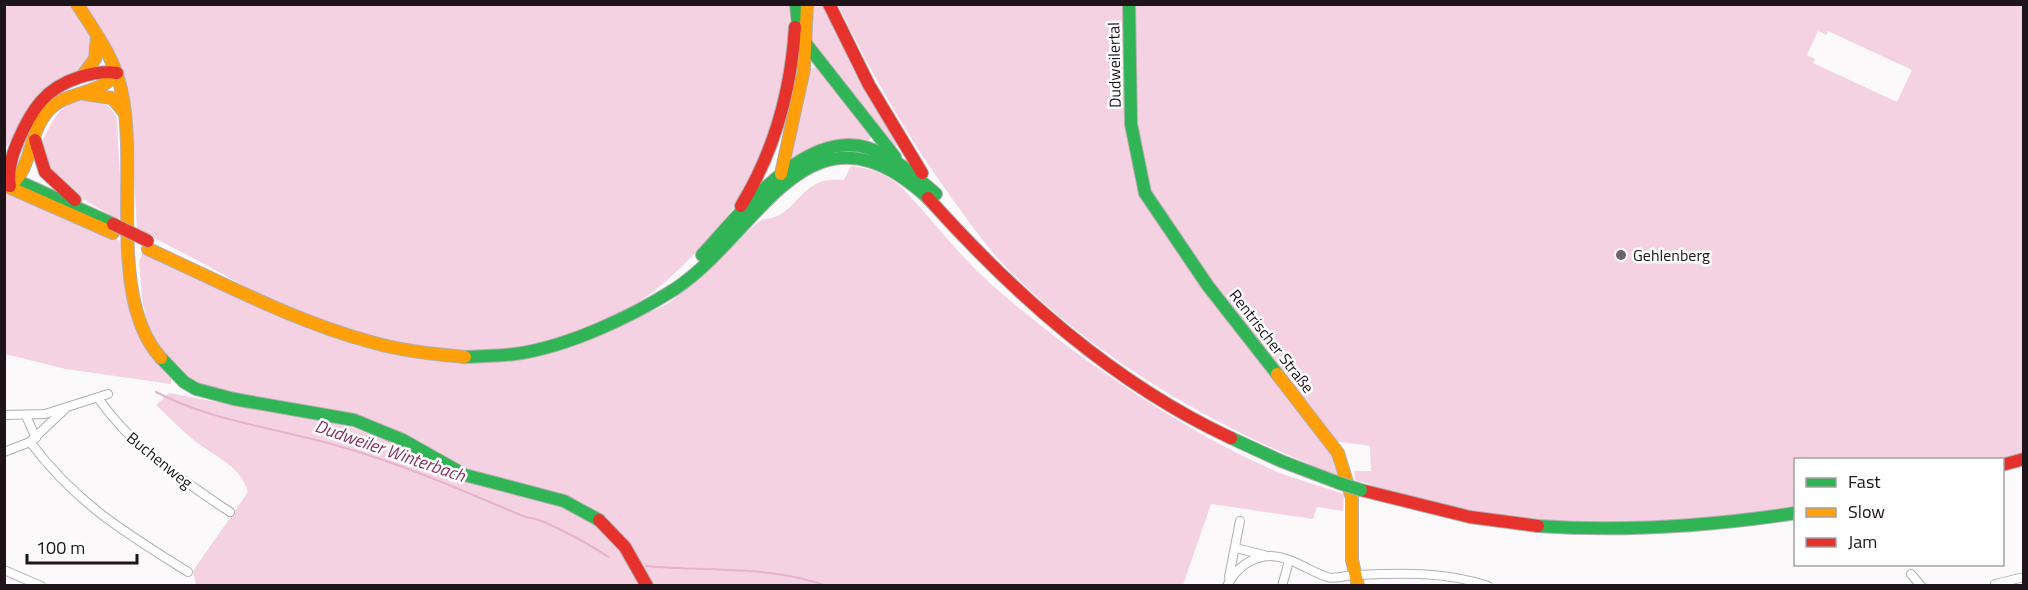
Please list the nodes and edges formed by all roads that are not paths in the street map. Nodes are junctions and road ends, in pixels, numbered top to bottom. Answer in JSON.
{"nodes":[{"id":1,"x":77,"y":4,"type":"edge"},
{"id":2,"x":796,"y":4,"type":"edge"},
{"id":3,"x":807,"y":4,"type":"edge"},
{"id":4,"x":829,"y":4,"type":"edge"},
{"id":5,"x":1129,"y":4,"type":"edge"},
{"id":6,"x":97,"y":35,"type":"junction"},
{"id":7,"x":807,"y":45,"type":"junction"},
{"id":8,"x":117,"y":72,"type":"junction"},
{"id":9,"x":82,"y":76,"type":"junction"},
{"id":10,"x":78,"y":95,"type":"junction"},
{"id":11,"x":125,"y":113,"type":"junction"},
{"id":12,"x":1131,"y":124,"type":"joint"},
{"id":13,"x":35,"y":135,"type":"junction"},
{"id":14,"x":16,"y":145,"type":"junction"},
{"id":15,"x":4,"y":157,"type":"edge"},
{"id":16,"x":897,"y":159,"type":"junction"},
{"id":17,"x":781,"y":174,"type":"junction"},
{"id":18,"x":9,"y":181,"type":"edge"},
{"id":19,"x":932,"y":196,"type":"junction"},
{"id":20,"x":765,"y":201,"type":"junction"},
{"id":21,"x":99,"y":216,"type":"junction"},
{"id":22,"x":729,"y":225,"type":"junction"},
{"id":23,"x":113,"y":228,"type":"junction"},
{"id":24,"x":642,"y":306,"type":"junction"},
{"id":25,"x":108,"y":394,"type":"dead end"},
{"id":26,"x":98,"y":398,"type":"junction"},
{"id":27,"x":65,"y":410,"type":"junction"},
{"id":28,"x":4,"y":416,"type":"edge"},
{"id":29,"x":26,"y":416,"type":"junction"},
{"id":30,"x":33,"y":440,"type":"junction"},
{"id":31,"x":4,"y":452,"type":"edge"},
{"id":32,"x":2024,"y":459,"type":"edge"},
{"id":33,"x":2004,"y":464,"type":"edge"},
{"id":34,"x":230,"y":512,"type":"dead end"},
{"id":35,"x":1794,"y":513,"type":"edge"},
{"id":36,"x":1240,"y":521,"type":"dead end"},
{"id":37,"x":1236,"y":548,"type":"junction"},
{"id":38,"x":1270,"y":556,"type":"junction"},
{"id":39,"x":1289,"y":561,"type":"junction"},
{"id":40,"x":4,"y":570,"type":"edge"},
{"id":41,"x":188,"y":572,"type":"dead end"},
{"id":42,"x":1911,"y":574,"type":"dead end"},
{"id":43,"x":2024,"y":577,"type":"edge"},
{"id":44,"x":1329,"y":578,"type":"junction"},
{"id":45,"x":1357,"y":580,"type":"edge"},
{"id":46,"x":1228,"y":584,"type":"edge"},
{"id":47,"x":1995,"y":584,"type":"edge"},
{"id":48,"x":41,"y":585,"type":"edge"},
{"id":49,"x":647,"y":585,"type":"edge"},
{"id":50,"x":1282,"y":585,"type":"edge"},
{"id":51,"x":1338,"y":585,"type":"edge"},
{"id":52,"x":1488,"y":585,"type":"edge"},
{"id":53,"x":1921,"y":585,"type":"edge"}],
"edges":[{"from":1,"to":6,"type":"main road"},
{"from":2,"to":7,"type":"main road"},
{"from":2,"to":22,"type":"main road"},
{"from":3,"to":7,"type":"main road"},
{"from":4,"to":19,"type":"main road"},
{"from":5,"to":12,"type":"main road","name":"Dudweilertal"},
{"from":6,"to":8,"type":"main road"},
{"from":6,"to":9,"type":"main road"},
{"from":7,"to":16,"type":"main road"},
{"from":7,"to":17,"type":"main road"},
{"from":8,"to":9,"type":"main road"},
{"from":8,"to":10,"type":"main road"},
{"from":8,"to":11,"type":"main road"},
{"from":9,"to":14,"type":"main road"},
{"from":10,"to":11,"type":"main road"},
{"from":10,"to":13,"type":"main road"},
{"from":11,"to":49,"type":"main road"},
{"from":12,"to":45,"type":"main road","name":"Rentrischer Straße"},
{"from":13,"to":18,"type":"main road"},
{"from":13,"to":21,"type":"main road"},
{"from":14,"to":15,"type":"main road"},
{"from":14,"to":18,"type":"main road"},
{"from":16,"to":17,"type":"main road"},
{"from":16,"to":19,"type":"main road"},
{"from":17,"to":20,"type":"main road"},
{"from":17,"to":22,"type":"main road"},
{"from":18,"to":21,"type":"main road"},
{"from":18,"to":23,"type":"main road"},
{"from":19,"to":20,"type":"main road"},
{"from":19,"to":35,"type":"main road","bridge":true},
{"from":20,"to":24,"type":"main road"},
{"from":21,"to":23,"type":"main road"},
{"from":22,"to":24,"type":"main road"},
{"from":23,"to":24,"type":"main road"},
{"from":25,"to":26,"type":"street"},
{"from":26,"to":27,"type":"street"},
{"from":26,"to":34,"type":"street","name":"Buchenweg"},
{"from":27,"to":29,"type":"street"},
{"from":27,"to":30,"type":"street"},
{"from":28,"to":29,"type":"street"},
{"from":29,"to":30,"type":"street"},
{"from":30,"to":31,"type":"street"},
{"from":30,"to":41,"type":"street"},
{"from":32,"to":33,"type":"main road"},
{"from":36,"to":37,"type":"street"},
{"from":37,"to":38,"type":"street"},
{"from":37,"to":46,"type":"street"},
{"from":38,"to":39,"type":"street"},
{"from":38,"to":46,"type":"street"},
{"from":39,"to":44,"type":"street"},
{"from":39,"to":50,"type":"street"},
{"from":40,"to":48,"type":"street"},
{"from":42,"to":53,"type":"street"},
{"from":43,"to":47,"type":"street"},
{"from":44,"to":45,"type":"street"},
{"from":44,"to":51,"type":"street"},
{"from":45,"to":52,"type":"street"}]}
